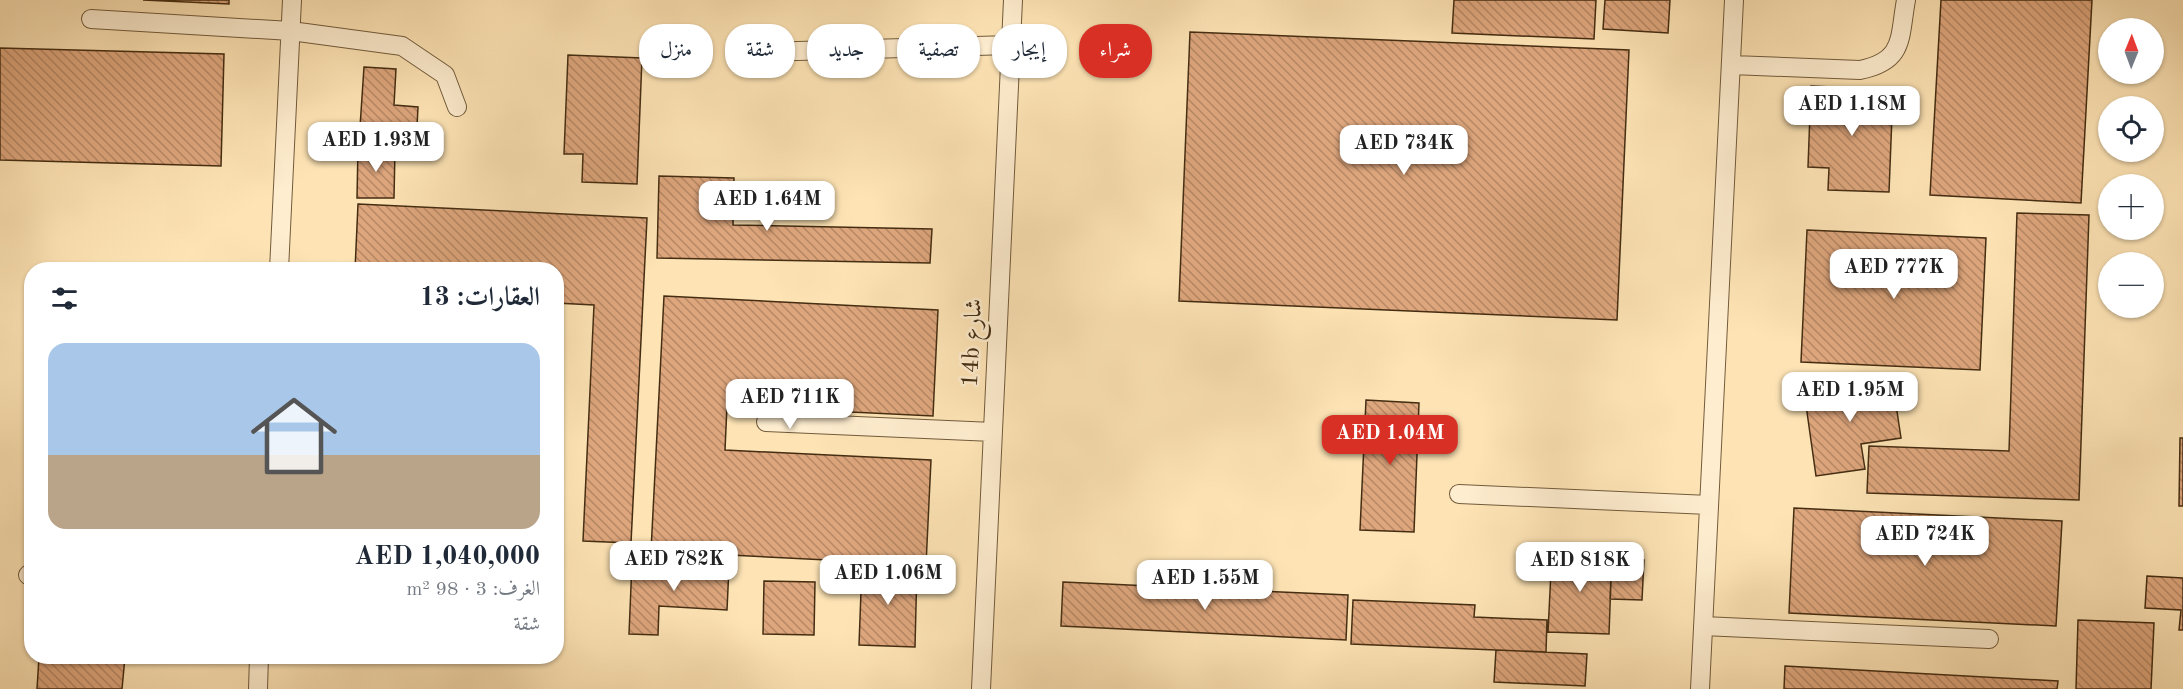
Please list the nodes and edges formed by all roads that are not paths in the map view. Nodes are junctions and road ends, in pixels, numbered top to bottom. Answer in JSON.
{"nodes":[{"id":1,"x":292,"y":0,"type":"edge"},
{"id":2,"x":1013,"y":0,"type":"edge"},
{"id":3,"x":1734,"y":0,"type":"edge"},
{"id":4,"x":1906,"y":0,"type":"edge"},
{"id":5,"x":91,"y":19,"type":"dead end"},
{"id":6,"x":1012,"y":24,"type":"edge"},
{"id":7,"x":291,"y":31,"type":"junction"},
{"id":8,"x":992,"y":45,"type":"edge"},
{"id":9,"x":795,"y":50,"type":"edge"},
{"id":10,"x":1732,"y":65,"type":"junction"},
{"id":11,"x":1009,"y":78,"type":"edge"},
{"id":12,"x":458,"y":107,"type":"dead end"},
{"id":13,"x":279,"y":262,"type":"edge"},
{"id":14,"x":766,"y":422,"type":"dead end"},
{"id":15,"x":993,"y":432,"type":"junction"},
{"id":16,"x":1459,"y":494,"type":"dead end"},
{"id":17,"x":1709,"y":505,"type":"junction"},
{"id":18,"x":1703,"y":626,"type":"junction"},
{"id":19,"x":1989,"y":639,"type":"dead end"},
{"id":20,"x":259,"y":664,"type":"edge"},
{"id":21,"x":258,"y":689,"type":"edge"},
{"id":22,"x":981,"y":689,"type":"edge"},
{"id":23,"x":1700,"y":689,"type":"edge"}],
"edges":[{"from":1,"to":7,"type":"lane"},
{"from":2,"to":6,"type":"lane","name":"14b شارع"},
{"from":3,"to":10,"type":"lane"},
{"from":4,"to":10,"type":"lane"},
{"from":5,"to":7,"type":"lane"},
{"from":7,"to":12,"type":"lane"},
{"from":7,"to":13,"type":"lane"},
{"from":8,"to":9,"type":"lane"},
{"from":10,"to":17,"type":"lane"},
{"from":11,"to":15,"type":"lane","name":"14b شارع"},
{"from":14,"to":15,"type":"lane"},
{"from":15,"to":22,"type":"lane","name":"14b شارع"},
{"from":16,"to":17,"type":"lane"},
{"from":17,"to":18,"type":"lane"},
{"from":18,"to":19,"type":"lane"},
{"from":18,"to":23,"type":"lane"},
{"from":20,"to":21,"type":"lane"}]}
